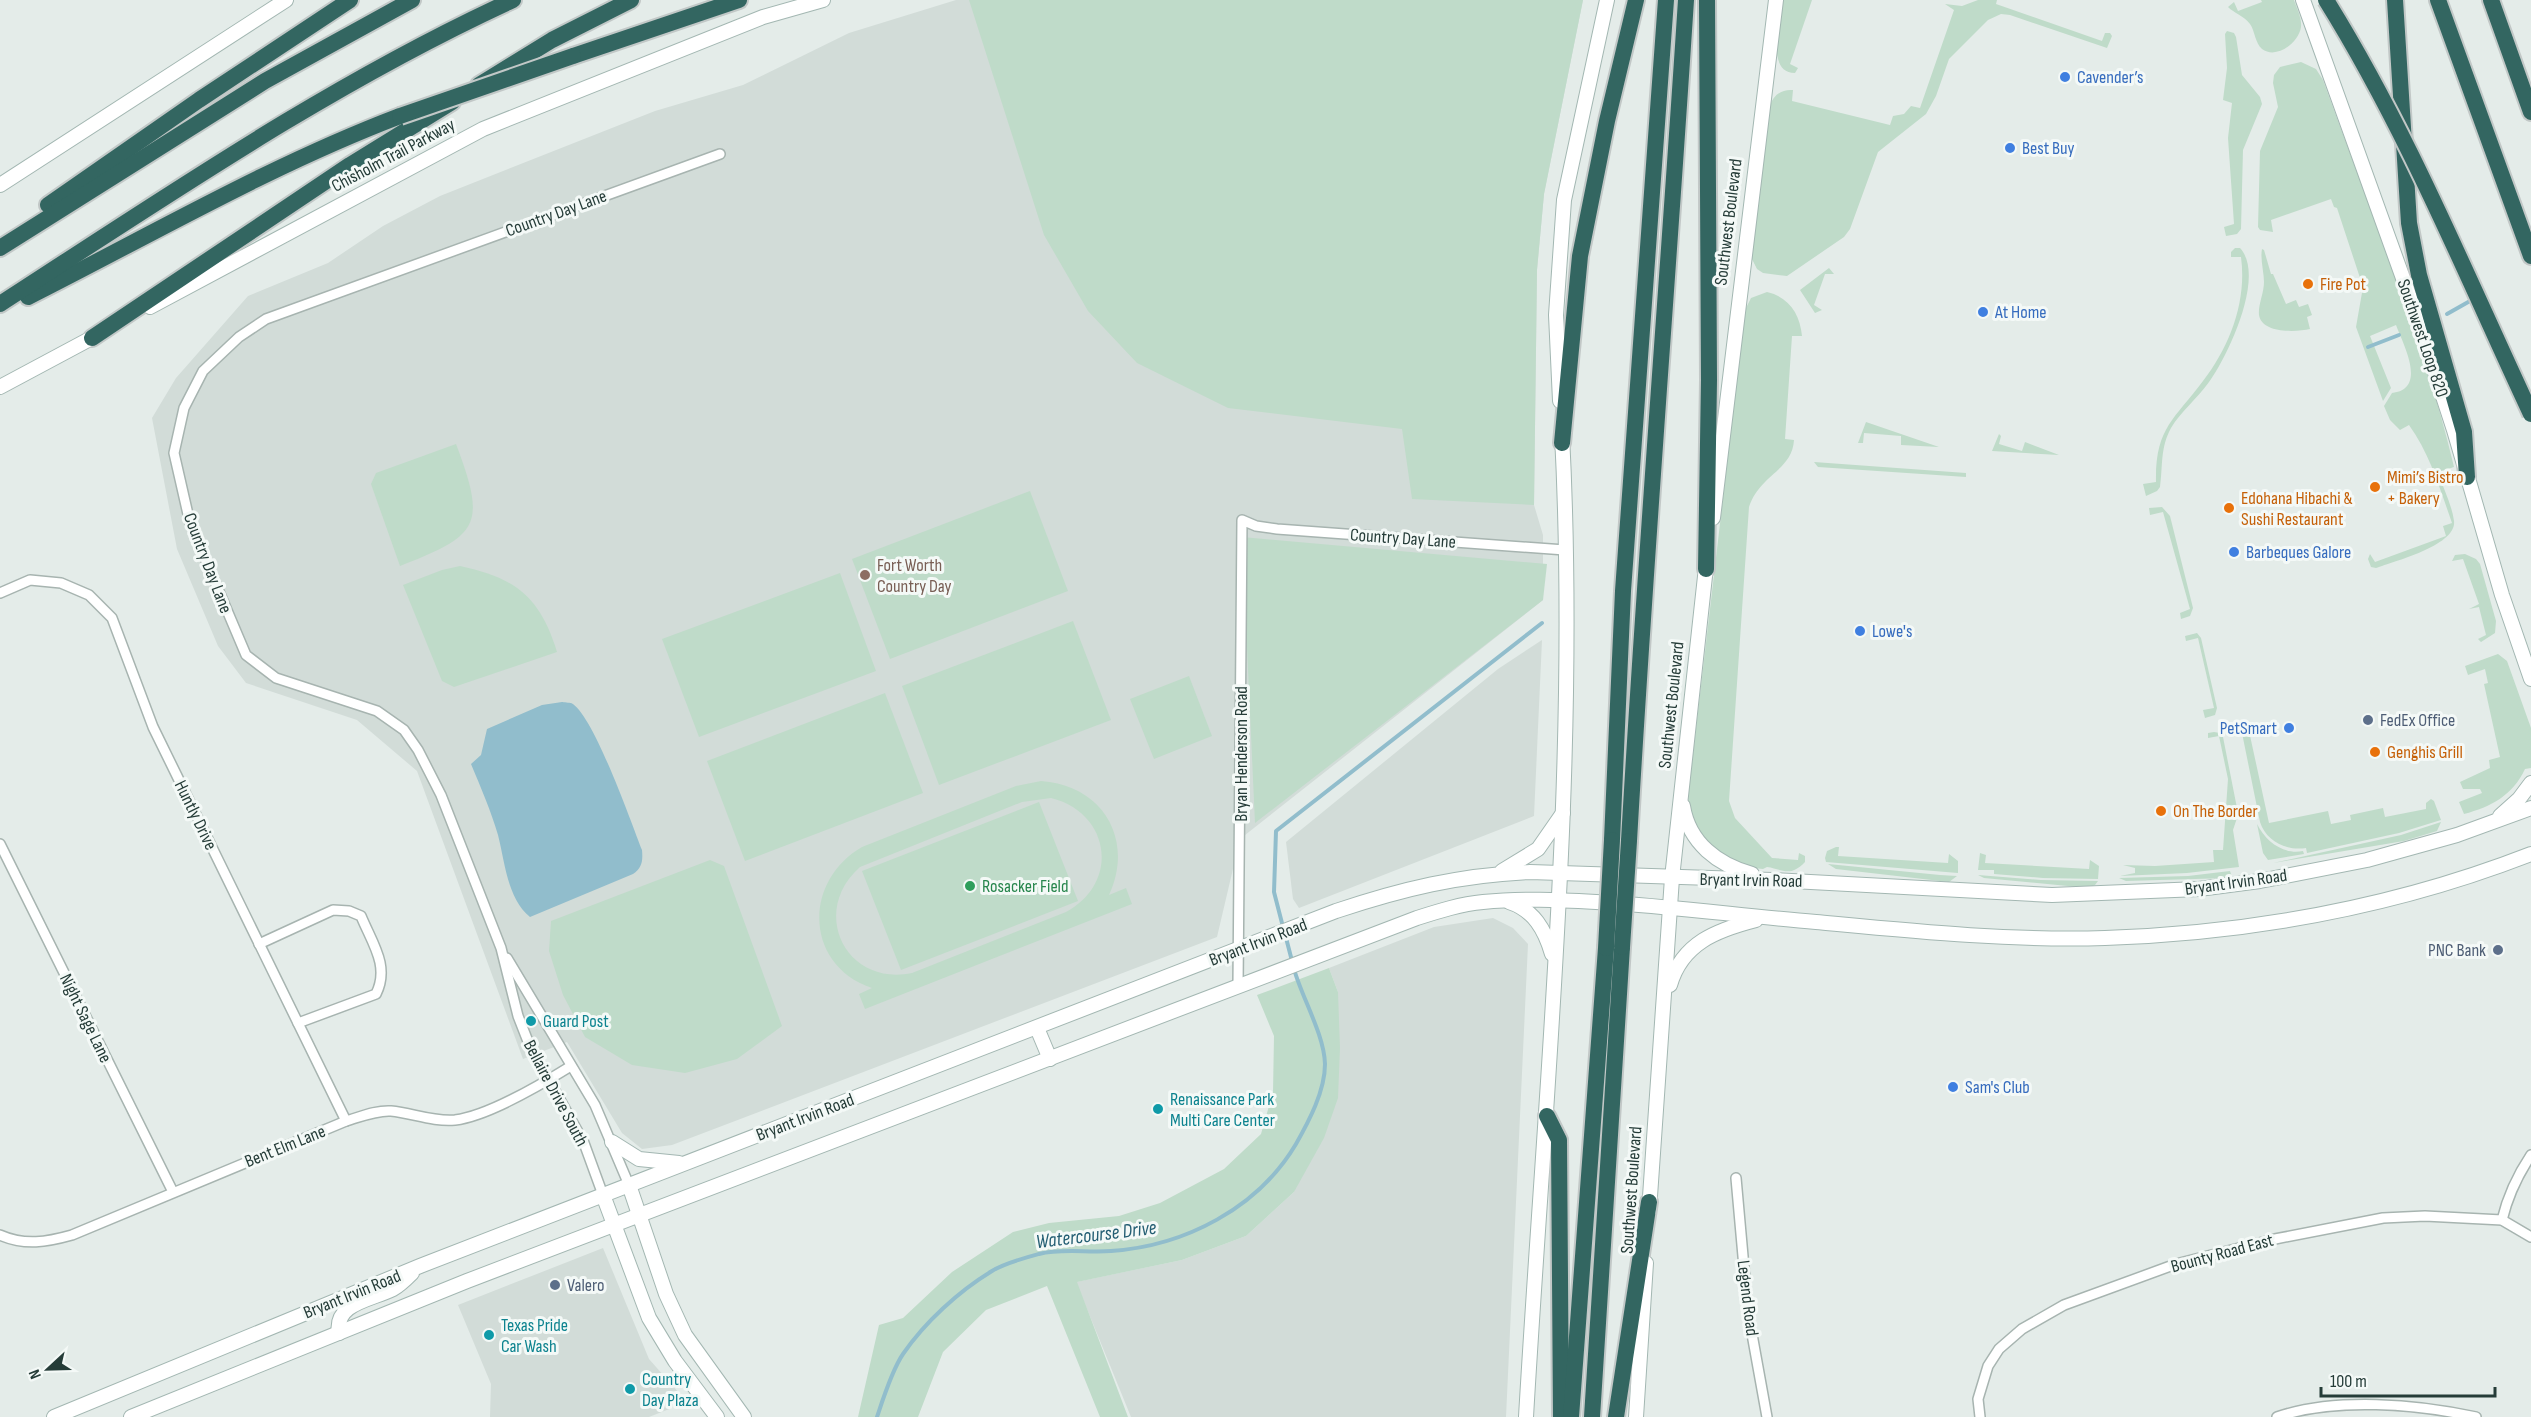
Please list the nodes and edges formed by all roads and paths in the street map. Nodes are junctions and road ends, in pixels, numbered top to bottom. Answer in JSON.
{"nodes":[{"id":1,"x":286,"y":0,"type":"edge"},
{"id":2,"x":350,"y":0,"type":"edge"},
{"id":3,"x":412,"y":0,"type":"edge"},
{"id":4,"x":513,"y":0,"type":"edge"},
{"id":5,"x":631,"y":0,"type":"edge"},
{"id":6,"x":739,"y":0,"type":"edge"},
{"id":7,"x":823,"y":0,"type":"edge"},
{"id":8,"x":1607,"y":0,"type":"edge"},
{"id":9,"x":1636,"y":0,"type":"edge"},
{"id":10,"x":1666,"y":0,"type":"edge"},
{"id":11,"x":1686,"y":0,"type":"edge"},
{"id":12,"x":1707,"y":0,"type":"edge"},
{"id":13,"x":1776,"y":0,"type":"edge"},
{"id":14,"x":2303,"y":0,"type":"edge"},
{"id":15,"x":2326,"y":0,"type":"edge"},
{"id":16,"x":2395,"y":0,"type":"edge"},
{"id":17,"x":2438,"y":0,"type":"edge"},
{"id":18,"x":2491,"y":0,"type":"edge"},
{"id":19,"x":2531,"y":112,"type":"edge"},
{"id":20,"x":720,"y":154,"type":"dead end"},
{"id":21,"x":0,"y":185,"type":"edge"},
{"id":22,"x":0,"y":243,"type":"edge"},
{"id":23,"x":0,"y":248,"type":"edge"},
{"id":24,"x":2531,"y":256,"type":"edge"},
{"id":25,"x":0,"y":304,"type":"edge"},
{"id":26,"x":0,"y":311,"type":"edge"},
{"id":27,"x":92,"y":338,"type":"junction"},
{"id":28,"x":0,"y":387,"type":"edge"},
{"id":29,"x":2531,"y":414,"type":"edge"},
{"id":30,"x":1562,"y":443,"type":"junction"},
{"id":31,"x":2467,"y":477,"type":"junction"},
{"id":32,"x":1242,"y":520,"type":"joint"},
{"id":33,"x":1565,"y":550,"type":"junction"},
{"id":34,"x":1706,"y":569,"type":"junction"},
{"id":35,"x":0,"y":593,"type":"edge"},
{"id":36,"x":2528,"y":668,"type":"edge"},
{"id":37,"x":2531,"y":679,"type":"edge"},
{"id":38,"x":2531,"y":783,"type":"edge"},
{"id":39,"x":1681,"y":796,"type":"junction"},
{"id":40,"x":2531,"y":808,"type":"edge"},
{"id":41,"x":1564,"y":811,"type":"junction"},
{"id":42,"x":2490,"y":824,"type":"junction"},
{"id":43,"x":0,"y":843,"type":"edge"},
{"id":44,"x":2531,"y":854,"type":"edge"},
{"id":45,"x":1498,"y":873,"type":"junction"},
{"id":46,"x":1560,"y":873,"type":"junction"},
{"id":47,"x":1672,"y":878,"type":"junction"},
{"id":48,"x":1772,"y":880,"type":"junction"},
{"id":49,"x":1504,"y":900,"type":"junction"},
{"id":50,"x":1559,"y":900,"type":"junction"},
{"id":51,"x":1671,"y":907,"type":"junction"},
{"id":52,"x":1766,"y":917,"type":"junction"},
{"id":53,"x":259,"y":944,"type":"junction"},
{"id":54,"x":501,"y":948,"type":"junction"},
{"id":55,"x":1614,"y":948,"type":"junction"},
{"id":56,"x":1239,"y":950,"type":"junction"},
{"id":57,"x":1556,"y":970,"type":"junction"},
{"id":58,"x":1238,"y":987,"type":"junction"},
{"id":59,"x":1663,"y":1011,"type":"junction"},
{"id":60,"x":298,"y":1023,"type":"junction"},
{"id":61,"x":1037,"y":1028,"type":"junction"},
{"id":62,"x":1050,"y":1059,"type":"junction"},
{"id":63,"x":571,"y":1066,"type":"junction"},
{"id":64,"x":550,"y":1079,"type":"junction"},
{"id":65,"x":1547,"y":1116,"type":"junction"},
{"id":66,"x":346,"y":1121,"type":"junction"},
{"id":67,"x":612,"y":1142,"type":"junction"},
{"id":68,"x":2531,"y":1155,"type":"edge"},
{"id":69,"x":687,"y":1163,"type":"junction"},
{"id":70,"x":1736,"y":1178,"type":"dead end"},
{"id":71,"x":629,"y":1185,"type":"junction"},
{"id":72,"x":173,"y":1192,"type":"junction"},
{"id":73,"x":603,"y":1195,"type":"junction"},
{"id":74,"x":1649,"y":1202,"type":"junction"},
{"id":75,"x":639,"y":1216,"type":"junction"},
{"id":76,"x":2502,"y":1220,"type":"junction"},
{"id":77,"x":613,"y":1226,"type":"junction"},
{"id":78,"x":0,"y":1235,"type":"edge"},
{"id":79,"x":2531,"y":1237,"type":"edge"},
{"id":80,"x":420,"y":1266,"type":"junction"},
{"id":81,"x":339,"y":1333,"type":"junction"},
{"id":82,"x":54,"y":1417,"type":"edge"},
{"id":83,"x":131,"y":1417,"type":"edge"},
{"id":84,"x":717,"y":1417,"type":"edge"},
{"id":85,"x":744,"y":1417,"type":"edge"},
{"id":86,"x":1526,"y":1417,"type":"edge"},
{"id":87,"x":1561,"y":1417,"type":"edge"},
{"id":88,"x":1571,"y":1417,"type":"edge"},
{"id":89,"x":1592,"y":1417,"type":"edge"},
{"id":90,"x":1616,"y":1417,"type":"edge"},
{"id":91,"x":1636,"y":1417,"type":"edge"},
{"id":92,"x":1767,"y":1417,"type":"edge"},
{"id":93,"x":1980,"y":1417,"type":"edge"},
{"id":94,"x":2277,"y":1417,"type":"edge"},
{"id":95,"x":2476,"y":1417,"type":"edge"}],
"edges":[{"from":1,"to":21,"type":"main road"},
{"from":2,"to":22,"type":"highway"},
{"from":3,"to":23,"type":"highway"},
{"from":4,"to":25,"type":"highway"},
{"from":5,"to":27,"type":"highway"},
{"from":6,"to":26,"type":"highway","bridge":true},
{"from":7,"to":27,"type":"main road","name":"Chisholm Trail Parkway"},
{"from":8,"to":30,"type":"main road"},
{"from":9,"to":30,"type":"highway"},
{"from":10,"to":55,"type":"highway","name":"Southwest Boulevard","bridge":true},
{"from":11,"to":55,"type":"highway","name":"Southwest Boulevard","bridge":true},
{"from":12,"to":34,"type":"highway"},
{"from":13,"to":34,"type":"main road","name":"Southwest Boulevard"},
{"from":14,"to":31,"type":"main road","name":"Southwest Loop 820"},
{"from":15,"to":29,"type":"highway","bridge":true},
{"from":16,"to":31,"type":"highway"},
{"from":17,"to":24,"type":"highway"},
{"from":18,"to":19,"type":"highway"},
{"from":20,"to":54,"type":"street","name":"Country Day Lane"},
{"from":27,"to":28,"type":"main road","name":"Chisholm Trail Parkway"},
{"from":30,"to":33,"type":"main road"},
{"from":31,"to":36,"type":"main road","name":"Southwest Loop 820"},
{"from":32,"to":33,"type":"street","name":"Country Day Lane"},
{"from":32,"to":56,"type":"street","name":"Bryan Henderson Road"},
{"from":33,"to":41,"type":"main road"},
{"from":34,"to":39,"type":"main road","name":"Southwest Boulevard"},
{"from":35,"to":53,"type":"street","name":"Huntly Drive"},
{"from":36,"to":37,"type":"main road","name":"Southwest Loop 820"},
{"from":38,"to":42,"type":"main road"},
{"from":39,"to":47,"type":"main road","name":"Southwest Boulevard"},
{"from":39,"to":48,"type":"main road"},
{"from":40,"to":42,"type":"main road","name":"Bryant Irvin Road"},
{"from":41,"to":45,"type":"main road"},
{"from":41,"to":46,"type":"main road"},
{"from":42,"to":48,"type":"main road","name":"Bryant Irvin Road"},
{"from":43,"to":72,"type":"street","name":"Night Sage Lane"},
{"from":44,"to":52,"type":"main road","name":"Bryant Irvin Road"},
{"from":45,"to":46,"type":"main road","name":"Bryant Irvin Road"},
{"from":45,"to":56,"type":"main road","name":"Bryant Irvin Road"},
{"from":46,"to":47,"type":"main road","name":"Bryant Irvin Road"},
{"from":46,"to":50,"type":"main road"},
{"from":47,"to":48,"type":"main road","name":"Bryant Irvin Road"},
{"from":47,"to":51,"type":"main road","name":"Southwest Boulevard"},
{"from":49,"to":50,"type":"main road","name":"Bryant Irvin Road"},
{"from":49,"to":57,"type":"main road"},
{"from":49,"to":58,"type":"main road","name":"Bryant Irvin Road"},
{"from":50,"to":51,"type":"main road","name":"Bryant Irvin Road"},
{"from":50,"to":57,"type":"main road"},
{"from":51,"to":52,"type":"main road","name":"Bryant Irvin Road"},
{"from":51,"to":59,"type":"main road","name":"Southwest Boulevard"},
{"from":52,"to":59,"type":"main road"},
{"from":53,"to":60,"type":"street","name":"Huntly Drive"},
{"from":53,"to":60,"type":"street"},
{"from":54,"to":63,"type":"street","name":"Bellaire Drive South"},
{"from":54,"to":64,"type":"street","name":"Bellaire Drive South"},
{"from":55,"to":88,"type":"highway","name":"Southwest Boulevard"},
{"from":55,"to":89,"type":"highway","name":"Southwest Boulevard"},
{"from":56,"to":58,"type":"street","name":"Bryan Henderson Road"},
{"from":56,"to":61,"type":"main road","name":"Bryant Irvin Road"},
{"from":57,"to":65,"type":"main road"},
{"from":58,"to":62,"type":"main road","name":"Bryant Irvin Road"},
{"from":59,"to":74,"type":"main road","name":"Southwest Boulevard"},
{"from":60,"to":66,"type":"street","name":"Huntly Drive"},
{"from":61,"to":62,"type":"main road"},
{"from":61,"to":69,"type":"main road","name":"Bryant Irvin Road"},
{"from":62,"to":75,"type":"main road","name":"Bryant Irvin Road"},
{"from":63,"to":64,"type":"street","name":"Bent Elm Lane"},
{"from":63,"to":67,"type":"street","name":"Bellaire Drive South"},
{"from":64,"to":66,"type":"street","name":"Bent Elm Lane"},
{"from":64,"to":73,"type":"street","name":"Bellaire Drive South"},
{"from":65,"to":86,"type":"main road"},
{"from":65,"to":87,"type":"highway"},
{"from":66,"to":72,"type":"street","name":"Bent Elm Lane"},
{"from":67,"to":69,"type":"main road"},
{"from":67,"to":71,"type":"street","name":"Bellaire Drive South"},
{"from":68,"to":76,"type":"street"},
{"from":69,"to":71,"type":"main road","name":"Bryant Irvin Road"},
{"from":70,"to":92,"type":"street","name":"Legend Road"},
{"from":71,"to":73,"type":"main road","name":"Bryant Irvin Road"},
{"from":71,"to":75,"type":"main road","name":"Bellaire Drive South"},
{"from":72,"to":78,"type":"street","name":"Bent Elm Lane"},
{"from":73,"to":77,"type":"main road","name":"Bellaire Drive South"},
{"from":73,"to":80,"type":"main road","name":"Bryant Irvin Road"},
{"from":74,"to":90,"type":"highway"},
{"from":74,"to":91,"type":"main road","name":"Southwest Boulevard"},
{"from":75,"to":77,"type":"main road","name":"Bryant Irvin Road"},
{"from":75,"to":85,"type":"main road","name":"Bellaire Drive South"},
{"from":76,"to":79,"type":"street","name":"Bounty Road East"},
{"from":76,"to":93,"type":"street","name":"Bounty Road East"},
{"from":77,"to":81,"type":"main road","name":"Bryant Irvin Road"},
{"from":77,"to":84,"type":"main road","name":"Bellaire Drive South"},
{"from":80,"to":81,"type":"main road"},
{"from":80,"to":82,"type":"main road","name":"Bryant Irvin Road"},
{"from":81,"to":83,"type":"main road","name":"Bryant Irvin Road"},
{"from":94,"to":95,"type":"street"}]}
